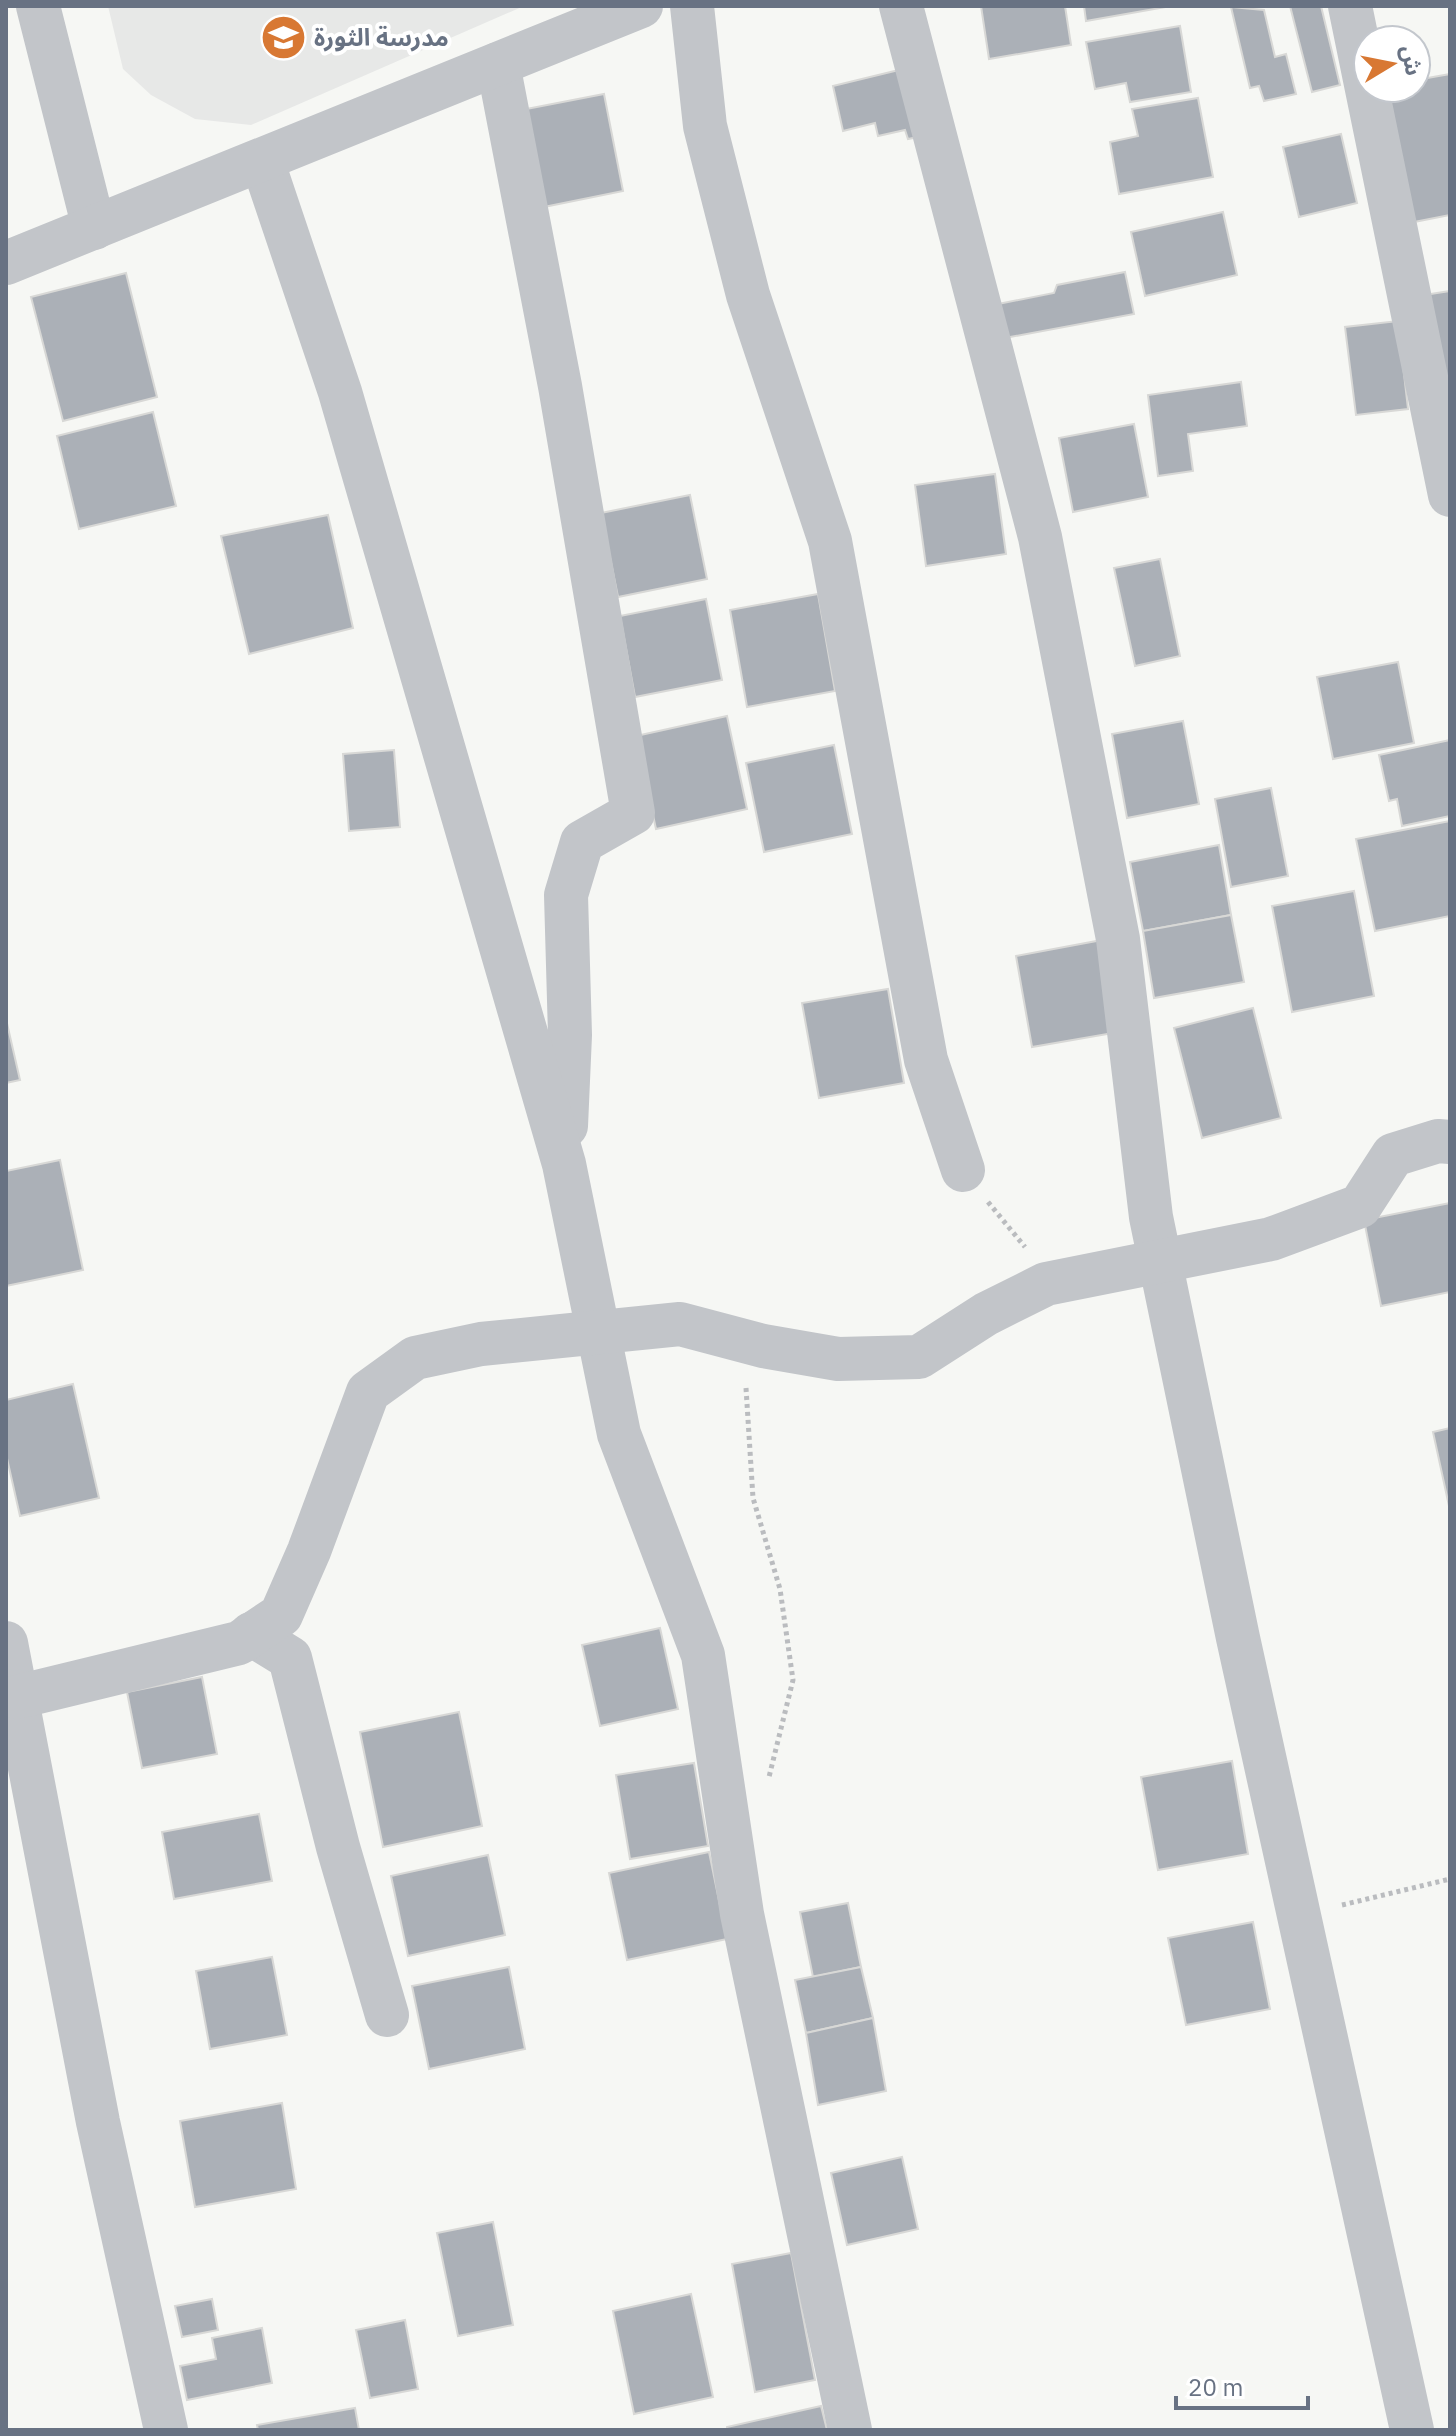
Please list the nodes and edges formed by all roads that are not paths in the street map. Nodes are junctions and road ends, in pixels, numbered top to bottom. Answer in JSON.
{"nodes":[{"id":1,"x":38,"y":6,"type":"edge"},
{"id":2,"x":641,"y":6,"type":"edge"},
{"id":3,"x":692,"y":6,"type":"edge"},
{"id":4,"x":901,"y":6,"type":"edge"},
{"id":5,"x":1350,"y":6,"type":"edge"},
{"id":6,"x":498,"y":64,"type":"junction"},
{"id":7,"x":262,"y":160,"type":"junction"},
{"id":8,"x":94,"y":228,"type":"junction"},
{"id":9,"x":6,"y":263,"type":"edge"},
{"id":10,"x":1450,"y":495,"type":"edge"},
{"id":11,"x":1450,"y":1142,"type":"edge"},
{"id":12,"x":564,"y":1164,"type":"junction"},
{"id":13,"x":963,"y":1170,"type":"road end"},
{"id":14,"x":1161,"y":1261,"type":"junction"},
{"id":15,"x":598,"y":1331,"type":"junction"},
{"id":16,"x":251,"y":1634,"type":"junction"},
{"id":17,"x":6,"y":1643,"type":"edge"},
{"id":18,"x":17,"y":1697,"type":"junction"},
{"id":19,"x":387,"y":2015,"type":"dead end"},
{"id":20,"x":166,"y":2430,"type":"edge"},
{"id":21,"x":850,"y":2430,"type":"edge"},
{"id":22,"x":1412,"y":2430,"type":"edge"}],
"edges":[{"from":1,"to":8,"type":"street"},
{"from":2,"to":6,"type":"street"},
{"from":3,"to":13,"type":"street"},
{"from":4,"to":14,"type":"street"},
{"from":5,"to":10,"type":"street"},
{"from":6,"to":7,"type":"street"},
{"from":6,"to":12,"type":"street"},
{"from":7,"to":8,"type":"street"},
{"from":7,"to":12,"type":"street"},
{"from":8,"to":9,"type":"street"},
{"from":11,"to":14,"type":"street"},
{"from":12,"to":15,"type":"street"},
{"from":14,"to":15,"type":"street"},
{"from":14,"to":22,"type":"street"},
{"from":15,"to":16,"type":"street"},
{"from":15,"to":21,"type":"street"},
{"from":16,"to":18,"type":"street"},
{"from":16,"to":19,"type":"street"},
{"from":17,"to":18,"type":"street"},
{"from":18,"to":20,"type":"street"}]}
